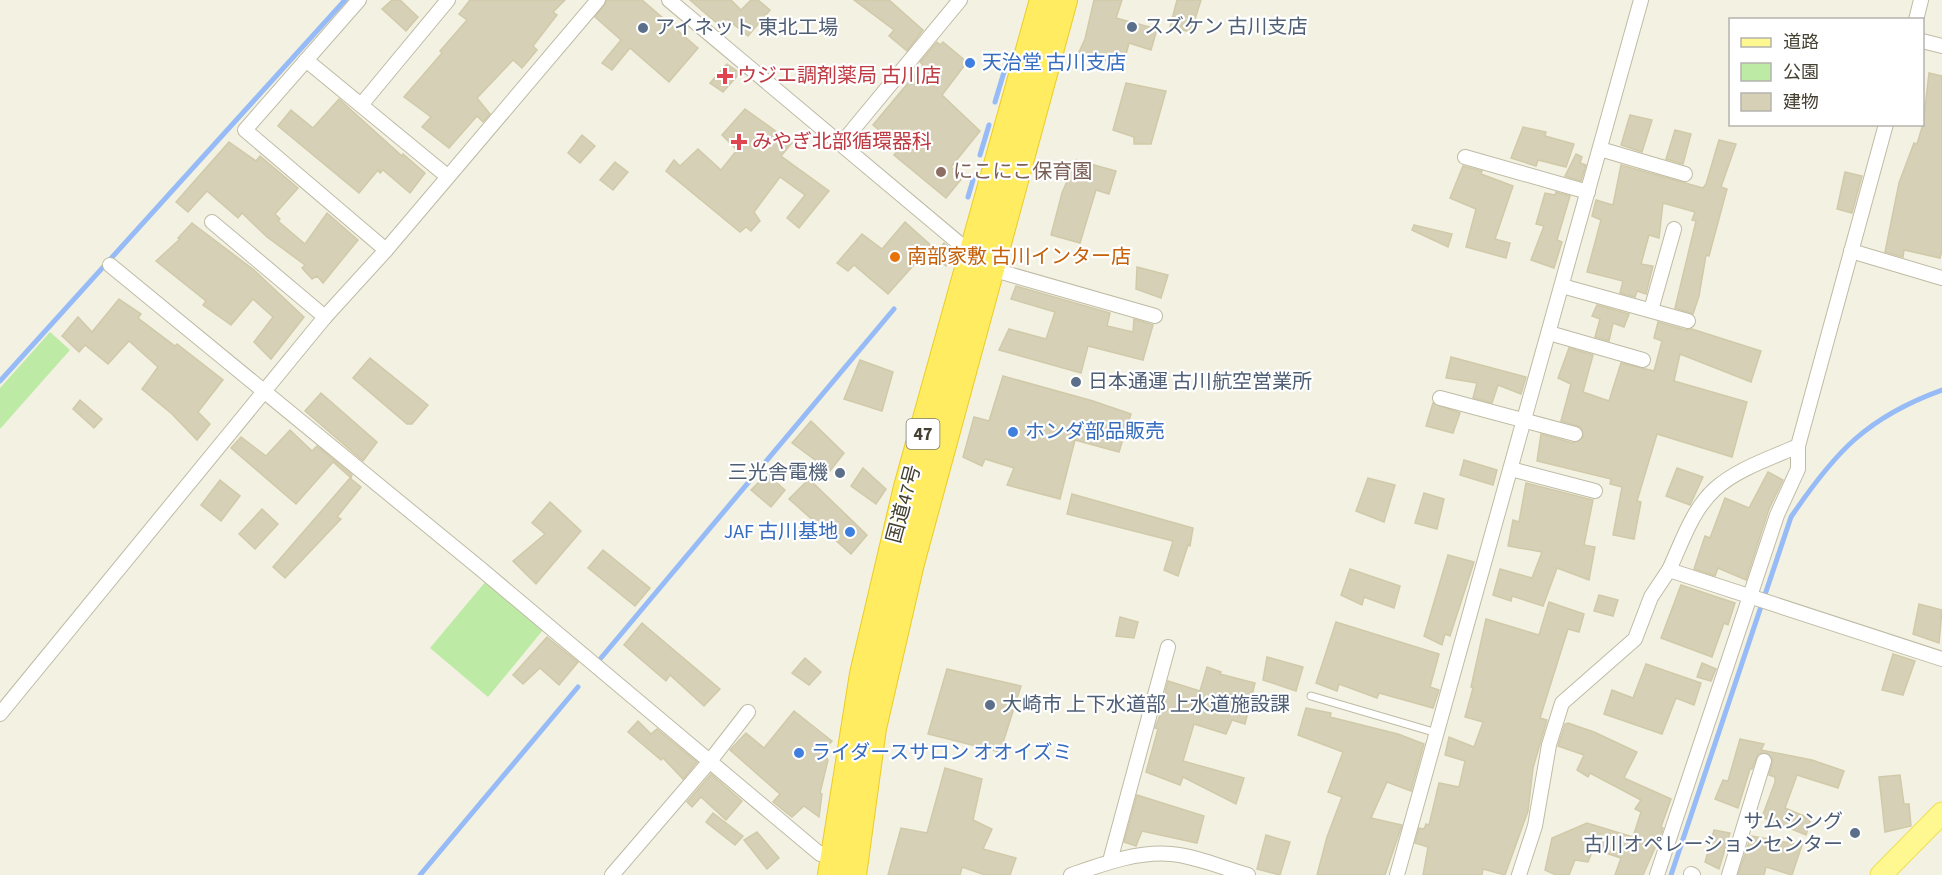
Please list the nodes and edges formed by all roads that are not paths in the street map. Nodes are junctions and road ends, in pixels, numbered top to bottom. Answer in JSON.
{"nodes":[{"id":1,"x":359,"y":0,"type":"edge"},
{"id":2,"x":448,"y":0,"type":"edge"},
{"id":3,"x":598,"y":0,"type":"edge"},
{"id":4,"x":669,"y":0,"type":"edge"},
{"id":5,"x":960,"y":0,"type":"edge"},
{"id":6,"x":1043,"y":0,"type":"edge"},
{"id":7,"x":1065,"y":0,"type":"edge"},
{"id":8,"x":1641,"y":0,"type":"edge"},
{"id":9,"x":1921,"y":0,"type":"edge"},
{"id":10,"x":1916,"y":18,"type":"edge"},
{"id":11,"x":1924,"y":41,"type":"edge"},
{"id":12,"x":1942,"y":46,"type":"edge"},
{"id":13,"x":306,"y":60,"type":"junction"},
{"id":14,"x":361,"y":105,"type":"junction"},
{"id":15,"x":1885,"y":126,"type":"edge"},
{"id":16,"x":841,"y":144,"type":"junction"},
{"id":17,"x":1600,"y":149,"type":"junction"},
{"id":18,"x":1465,"y":158,"type":"dead end"},
{"id":19,"x":1685,"y":174,"type":"dead end"},
{"id":20,"x":447,"y":176,"type":"junction"},
{"id":21,"x":1588,"y":192,"type":"junction"},
{"id":22,"x":212,"y":222,"type":"dead end"},
{"id":23,"x":1674,"y":229,"type":"dead end"},
{"id":24,"x":386,"y":250,"type":"junction"},
{"id":25,"x":1851,"y":251,"type":"junction"},
{"id":26,"x":982,"y":262,"type":"junction"},
{"id":27,"x":110,"y":266,"type":"dead end"},
{"id":28,"x":1942,"y":276,"type":"edge"},
{"id":29,"x":1562,"y":286,"type":"junction"},
{"id":30,"x":1651,"y":310,"type":"junction"},
{"id":31,"x":1155,"y":316,"type":"dead end"},
{"id":32,"x":325,"y":317,"type":"junction"},
{"id":33,"x":1688,"y":321,"type":"dead end"},
{"id":34,"x":1549,"y":333,"type":"junction"},
{"id":35,"x":1644,"y":360,"type":"dead end"},
{"id":36,"x":264,"y":393,"type":"junction"},
{"id":37,"x":1440,"y":398,"type":"dead end"},
{"id":38,"x":1524,"y":420,"type":"junction"},
{"id":39,"x":1575,"y":434,"type":"dead end"},
{"id":40,"x":1798,"y":446,"type":"junction"},
{"id":41,"x":1511,"y":469,"type":"junction"},
{"id":42,"x":1595,"y":491,"type":"dead end"},
{"id":43,"x":1669,"y":570,"type":"junction"},
{"id":44,"x":1760,"y":599,"type":"junction"},
{"id":45,"x":1168,"y":647,"type":"dead end"},
{"id":46,"x":1942,"y":659,"type":"edge"},
{"id":47,"x":1311,"y":696,"type":"dead end"},
{"id":48,"x":748,"y":712,"type":"dead end"},
{"id":49,"x":0,"y":714,"type":"edge"},
{"id":50,"x":1437,"y":733,"type":"junction"},
{"id":51,"x":710,"y":761,"type":"junction"},
{"id":52,"x":1764,"y":761,"type":"dead end"},
{"id":53,"x":1942,"y":813,"type":"edge"},
{"id":54,"x":1110,"y":861,"type":"junction"},
{"id":55,"x":833,"y":863,"type":"edge"},
{"id":56,"x":612,"y":875,"type":"edge"},
{"id":57,"x":853,"y":875,"type":"edge"},
{"id":58,"x":1071,"y":875,"type":"edge"},
{"id":59,"x":1248,"y":875,"type":"edge"},
{"id":60,"x":1397,"y":875,"type":"edge"},
{"id":61,"x":1520,"y":875,"type":"edge"},
{"id":62,"x":1657,"y":875,"type":"edge"},
{"id":63,"x":1730,"y":875,"type":"edge"},
{"id":64,"x":1881,"y":875,"type":"edge"}],
"edges":[{"from":1,"to":13,"type":"street"},
{"from":2,"to":14,"type":"street"},
{"from":3,"to":20,"type":"street"},
{"from":4,"to":16,"type":"street"},
{"from":5,"to":16,"type":"street"},
{"from":6,"to":26,"type":"highway","name":"国道47号","number":"47"},
{"from":7,"to":26,"type":"highway","name":"国道47号","number":"47"},
{"from":8,"to":17,"type":"street"},
{"from":9,"to":10,"type":"street"},
{"from":11,"to":12,"type":"street"},
{"from":13,"to":14,"type":"street"},
{"from":13,"to":24,"type":"street"},
{"from":14,"to":20,"type":"street"},
{"from":15,"to":25,"type":"street"},
{"from":16,"to":26,"type":"street"},
{"from":17,"to":19,"type":"street"},
{"from":17,"to":21,"type":"street"},
{"from":18,"to":21,"type":"street"},
{"from":20,"to":24,"type":"street"},
{"from":21,"to":29,"type":"street"},
{"from":22,"to":32,"type":"street"},
{"from":23,"to":30,"type":"street"},
{"from":24,"to":32,"type":"street"},
{"from":25,"to":28,"type":"street"},
{"from":25,"to":40,"type":"street"},
{"from":26,"to":31,"type":"street"},
{"from":26,"to":55,"type":"highway","name":"国道47号","number":"47"},
{"from":26,"to":57,"type":"highway","name":"国道47号","number":"47"},
{"from":27,"to":36,"type":"street"},
{"from":29,"to":30,"type":"street"},
{"from":29,"to":34,"type":"street"},
{"from":30,"to":33,"type":"street"},
{"from":32,"to":36,"type":"street"},
{"from":34,"to":35,"type":"street"},
{"from":34,"to":38,"type":"street"},
{"from":36,"to":49,"type":"street"},
{"from":36,"to":51,"type":"street"},
{"from":37,"to":38,"type":"street"},
{"from":38,"to":39,"type":"street"},
{"from":38,"to":41,"type":"street"},
{"from":40,"to":43,"type":"street"},
{"from":40,"to":44,"type":"street"},
{"from":41,"to":42,"type":"street"},
{"from":41,"to":50,"type":"street"},
{"from":43,"to":44,"type":"street"},
{"from":43,"to":61,"type":"street"},
{"from":44,"to":46,"type":"street"},
{"from":44,"to":62,"type":"street"},
{"from":45,"to":54,"type":"street"},
{"from":47,"to":50,"type":"lane"},
{"from":48,"to":51,"type":"street"},
{"from":50,"to":60,"type":"street"},
{"from":51,"to":55,"type":"street"},
{"from":51,"to":56,"type":"street"},
{"from":52,"to":63,"type":"street"},
{"from":53,"to":64,"type":"main road"},
{"from":54,"to":58,"type":"street"},
{"from":54,"to":59,"type":"street"}]}
